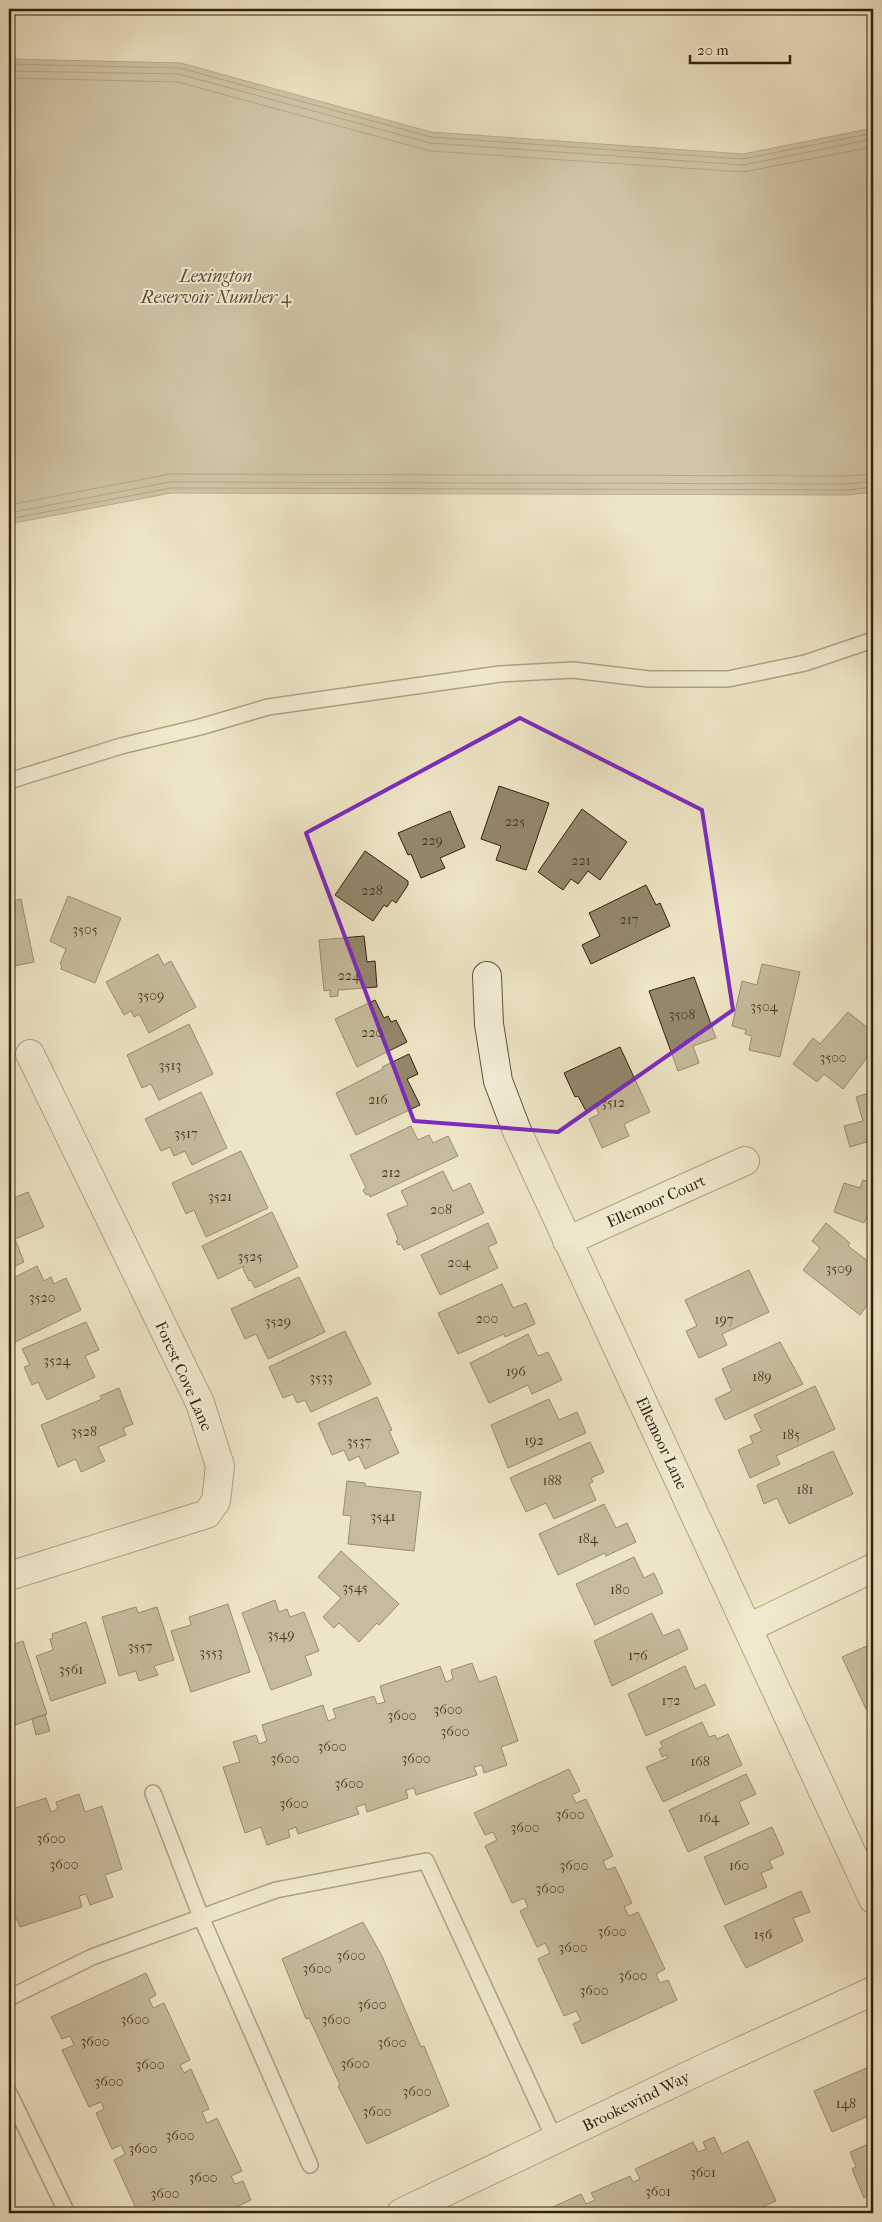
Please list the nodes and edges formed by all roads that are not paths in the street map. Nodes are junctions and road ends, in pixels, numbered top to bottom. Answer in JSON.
{"nodes":[{"id":1,"x":873,"y":640,"type":"edge"},
{"id":2,"x":9,"y":780,"type":"edge"},
{"id":3,"x":487,"y":976,"type":"dead end"},
{"id":4,"x":30,"y":1054,"type":"dead end"},
{"id":5,"x":745,"y":1161,"type":"dead end"},
{"id":6,"x":567,"y":1241,"type":"junction"},
{"id":7,"x":873,"y":1568,"type":"edge"},
{"id":8,"x":9,"y":1576,"type":"edge"},
{"id":9,"x":748,"y":1628,"type":"junction"},
{"id":10,"x":153,"y":1793,"type":"dead end"},
{"id":11,"x":873,"y":1899,"type":"edge"},
{"id":12,"x":201,"y":1917,"type":"junction"},
{"id":13,"x":873,"y":1991,"type":"edge"},
{"id":14,"x":9,"y":1998,"type":"edge"},
{"id":15,"x":9,"y":2093,"type":"edge"},
{"id":16,"x":555,"y":2140,"type":"junction"},
{"id":17,"x":310,"y":2165,"type":"dead end"},
{"id":18,"x":67,"y":2213,"type":"edge"},
{"id":19,"x":401,"y":2213,"type":"edge"}],
"edges":[{"from":1,"to":2,"type":"lane"},
{"from":3,"to":6,"type":"street","name":"Ellemoor Lane"},
{"from":4,"to":8,"type":"street","name":"Forest Cove Lane"},
{"from":5,"to":6,"type":"street","name":"Ellemoor Court"},
{"from":6,"to":9,"type":"street","name":"Ellemoor Lane"},
{"from":7,"to":9,"type":"street"},
{"from":9,"to":11,"type":"street","name":"Ellemoor Lane"},
{"from":10,"to":12,"type":"lane"},
{"from":12,"to":14,"type":"lane"},
{"from":12,"to":16,"type":"lane"},
{"from":12,"to":17,"type":"lane"},
{"from":13,"to":16,"type":"street","name":"Brookewind Way"},
{"from":15,"to":18,"type":"lane"},
{"from":16,"to":19,"type":"street","name":"Brookewind Way"}]}
